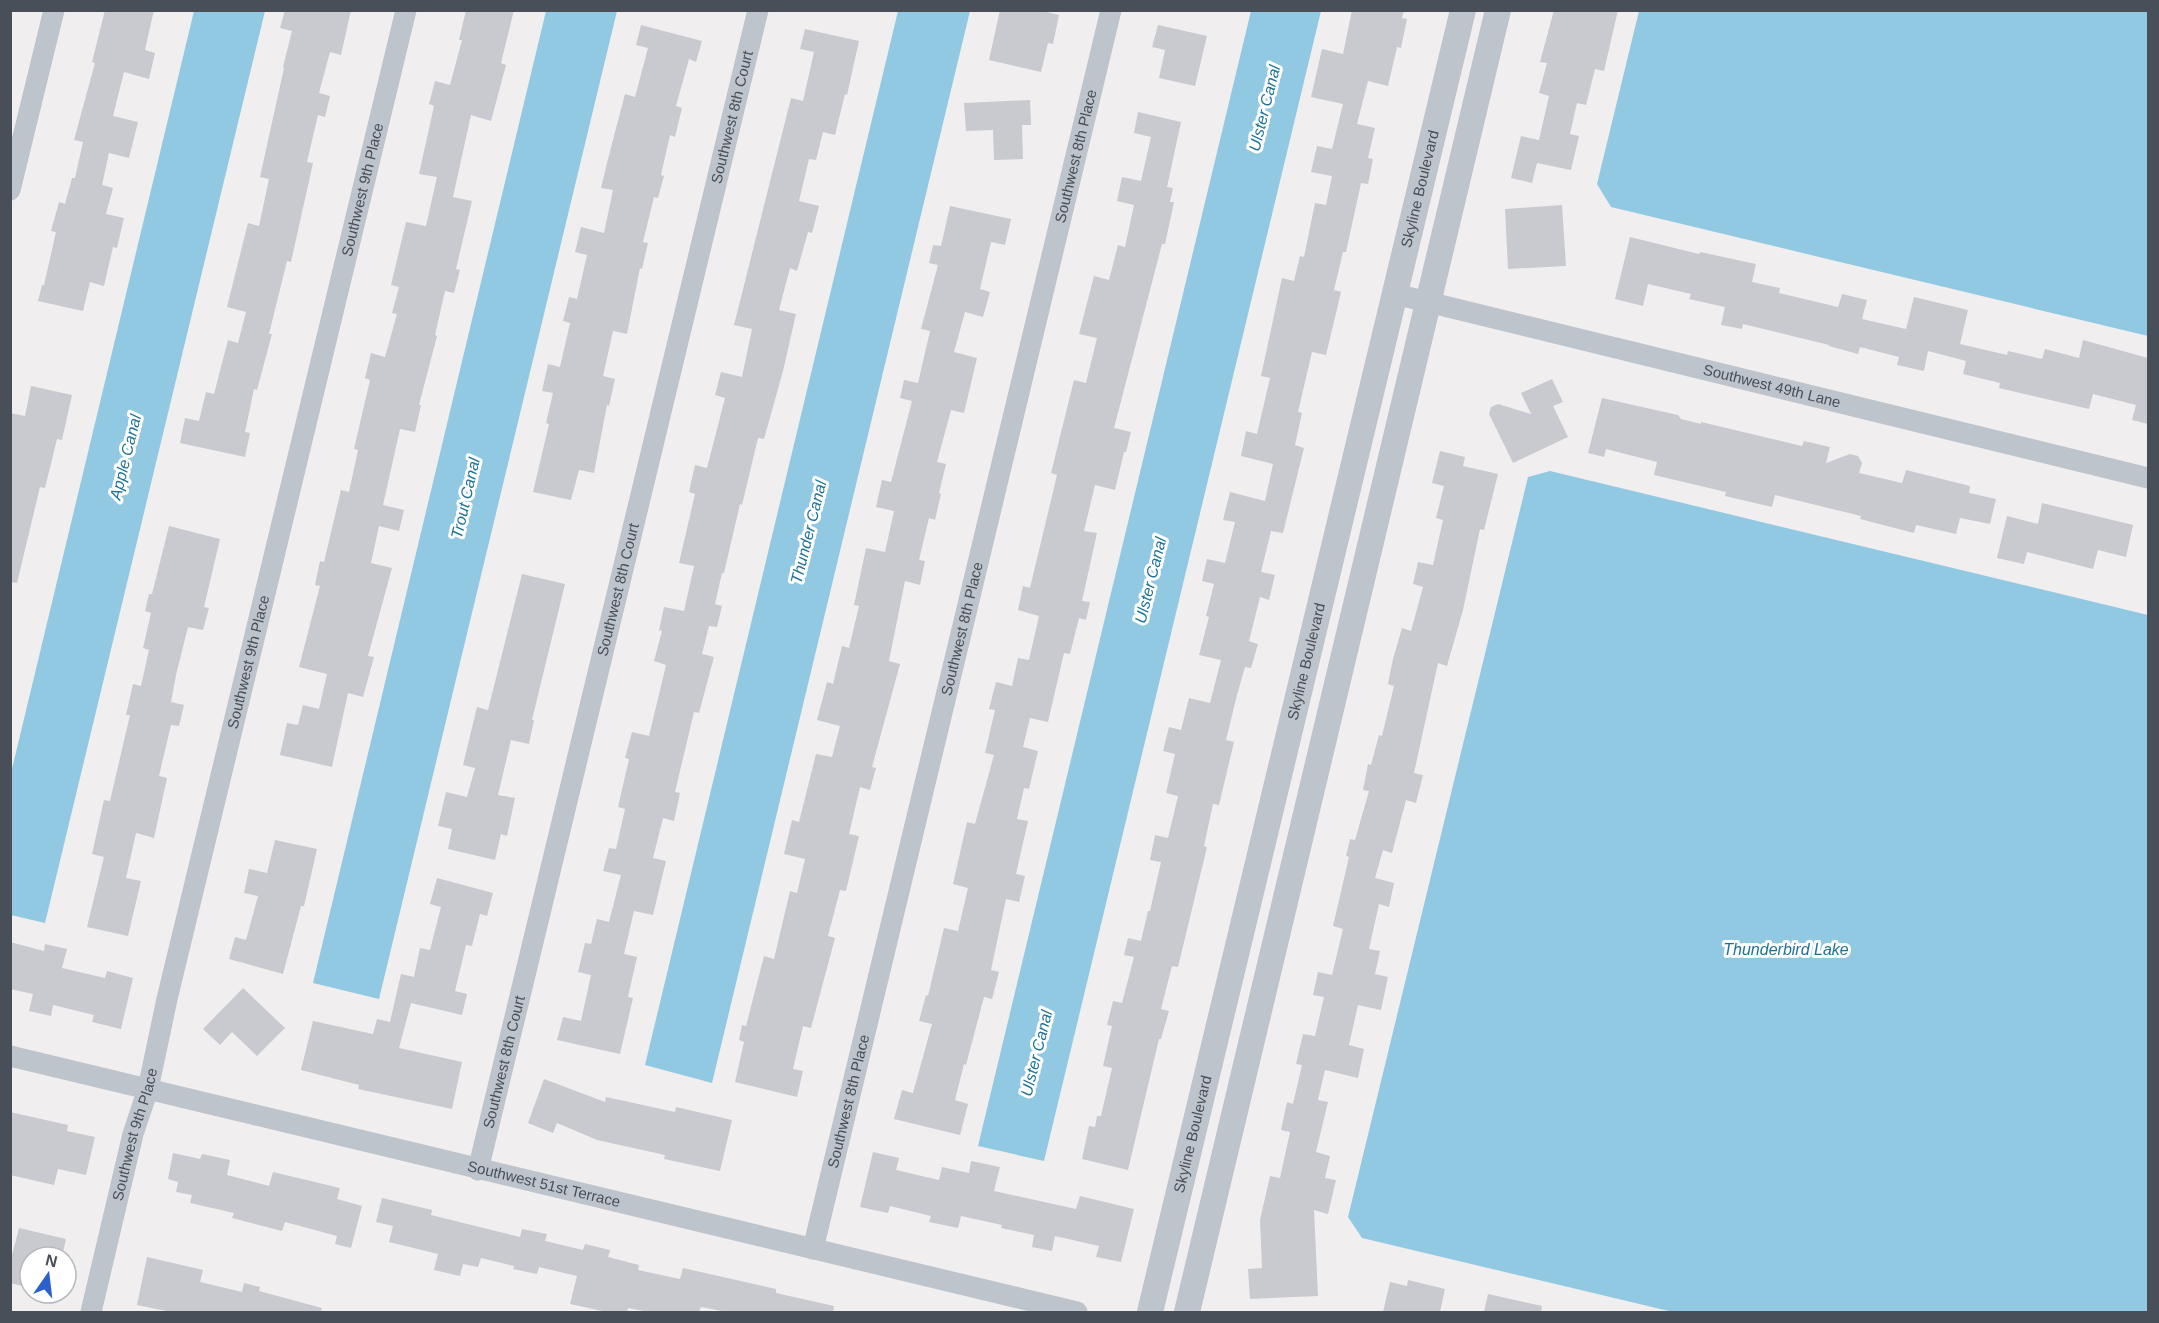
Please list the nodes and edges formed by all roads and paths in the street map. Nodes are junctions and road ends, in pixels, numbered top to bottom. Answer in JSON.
{"nodes":[{"id":1,"x":54,"y":10,"type":"edge"},
{"id":2,"x":406,"y":10,"type":"edge"},
{"id":3,"x":758,"y":10,"type":"edge"},
{"id":4,"x":1111,"y":10,"type":"edge"},
{"id":5,"x":1463,"y":10,"type":"edge"},
{"id":6,"x":1498,"y":10,"type":"edge"},
{"id":7,"x":10,"y":190,"type":"edge"},
{"id":8,"x":1395,"y":294,"type":"junction"},
{"id":9,"x":1427,"y":303,"type":"junction"},
{"id":10,"x":2148,"y":478,"type":"edge"},
{"id":11,"x":10,"y":1056,"type":"edge"},
{"id":12,"x":148,"y":1089,"type":"junction"},
{"id":13,"x":478,"y":1170,"type":"junction"},
{"id":14,"x":813,"y":1249,"type":"junction"},
{"id":15,"x":91,"y":1312,"type":"edge"},
{"id":16,"x":1077,"y":1312,"type":"edge"},
{"id":17,"x":1150,"y":1312,"type":"edge"},
{"id":18,"x":1187,"y":1312,"type":"edge"}],
"edges":[{"from":1,"to":7,"type":"street"},
{"from":2,"to":12,"type":"street","name":"Southwest 9th Place"},
{"from":3,"to":13,"type":"street","name":"Southwest 8th Court"},
{"from":4,"to":14,"type":"street","name":"Southwest 8th Place"},
{"from":5,"to":8,"type":"street","name":"Skyline Boulevard"},
{"from":6,"to":9,"type":"street"},
{"from":8,"to":9,"type":"street","name":"Southwest 49th Lane"},
{"from":8,"to":17,"type":"street","name":"Skyline Boulevard"},
{"from":9,"to":10,"type":"street","name":"Southwest 49th Lane"},
{"from":9,"to":18,"type":"street"},
{"from":11,"to":12,"type":"street","name":"Southwest 51st Terrace"},
{"from":12,"to":13,"type":"street","name":"Southwest 51st Terrace"},
{"from":12,"to":15,"type":"street","name":"Southwest 9th Place"},
{"from":13,"to":14,"type":"street","name":"Southwest 51st Terrace"},
{"from":14,"to":16,"type":"street","name":"Southwest 51st Terrace"}]}
